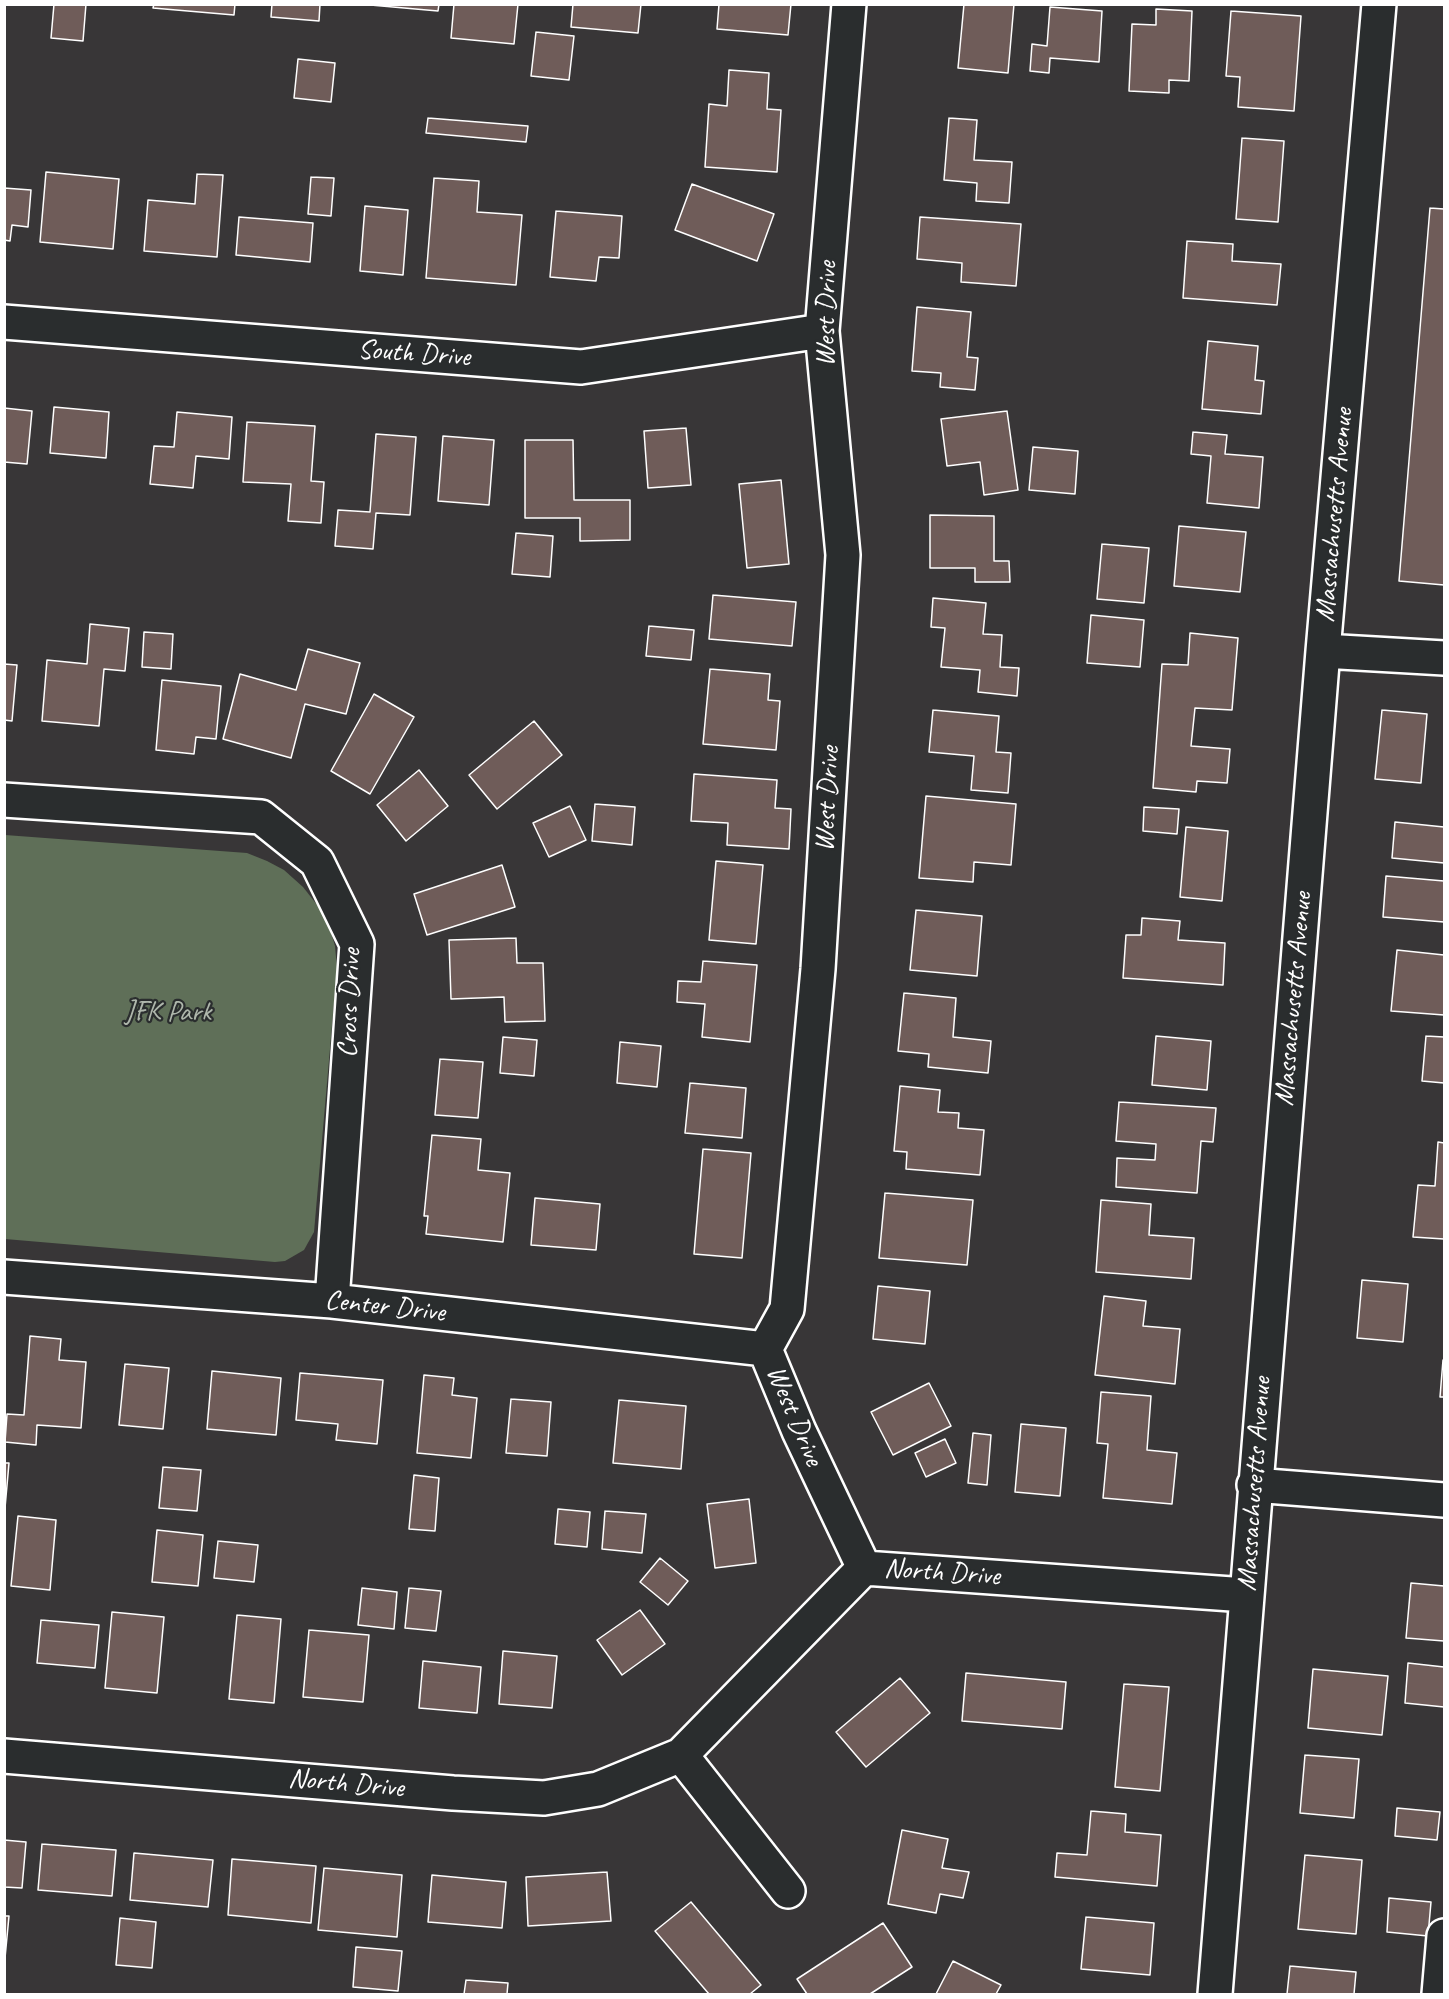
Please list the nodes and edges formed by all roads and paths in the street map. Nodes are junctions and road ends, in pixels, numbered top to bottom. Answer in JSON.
{"nodes":[{"id":1,"x":849,"y":4,"type":"edge"},
{"id":2,"x":1379,"y":4,"type":"edge"},
{"id":3,"x":4,"y":322,"type":"edge"},
{"id":4,"x":822,"y":331,"type":"junction"},
{"id":5,"x":1323,"y":651,"type":"junction"},
{"id":6,"x":1444,"y":658,"type":"edge"},
{"id":7,"x":4,"y":800,"type":"edge"},
{"id":8,"x":4,"y":1276,"type":"edge"},
{"id":9,"x":332,"y":1301,"type":"junction"},
{"id":10,"x":765,"y":1349,"type":"junction"},
{"id":11,"x":1254,"y":1485,"type":"junction"},
{"id":12,"x":1444,"y":1500,"type":"edge"},
{"id":13,"x":864,"y":1568,"type":"junction"},
{"id":14,"x":1246,"y":1595,"type":"junction"},
{"id":15,"x":681,"y":1755,"type":"junction"},
{"id":16,"x":4,"y":1756,"type":"edge"},
{"id":17,"x":788,"y":1891,"type":"dead end"},
{"id":18,"x":1444,"y":1936,"type":"edge"},
{"id":19,"x":1215,"y":1995,"type":"edge"},
{"id":20,"x":1439,"y":1995,"type":"edge"}],
"edges":[{"from":1,"to":4,"type":"street","name":"West Drive"},
{"from":2,"to":5,"type":"street","name":"Massachusetts Avenue"},
{"from":3,"to":4,"type":"street","name":"South Drive"},
{"from":4,"to":10,"type":"street","name":"West Drive"},
{"from":5,"to":6,"type":"street"},
{"from":5,"to":11,"type":"street","name":"Massachusetts Avenue"},
{"from":7,"to":9,"type":"street","name":"Cross Drive"},
{"from":8,"to":9,"type":"street","name":"Center Drive"},
{"from":9,"to":10,"type":"street","name":"Center Drive"},
{"from":10,"to":13,"type":"street","name":"West Drive"},
{"from":11,"to":12,"type":"street"},
{"from":11,"to":14,"type":"street","name":"Massachusetts Avenue"},
{"from":13,"to":14,"type":"street","name":"North Drive"},
{"from":13,"to":15,"type":"street","name":"North Drive"},
{"from":14,"to":19,"type":"street","name":"Massachusetts Avenue"},
{"from":15,"to":16,"type":"street","name":"North Drive"},
{"from":15,"to":17,"type":"street"},
{"from":18,"to":20,"type":"street"}]}
